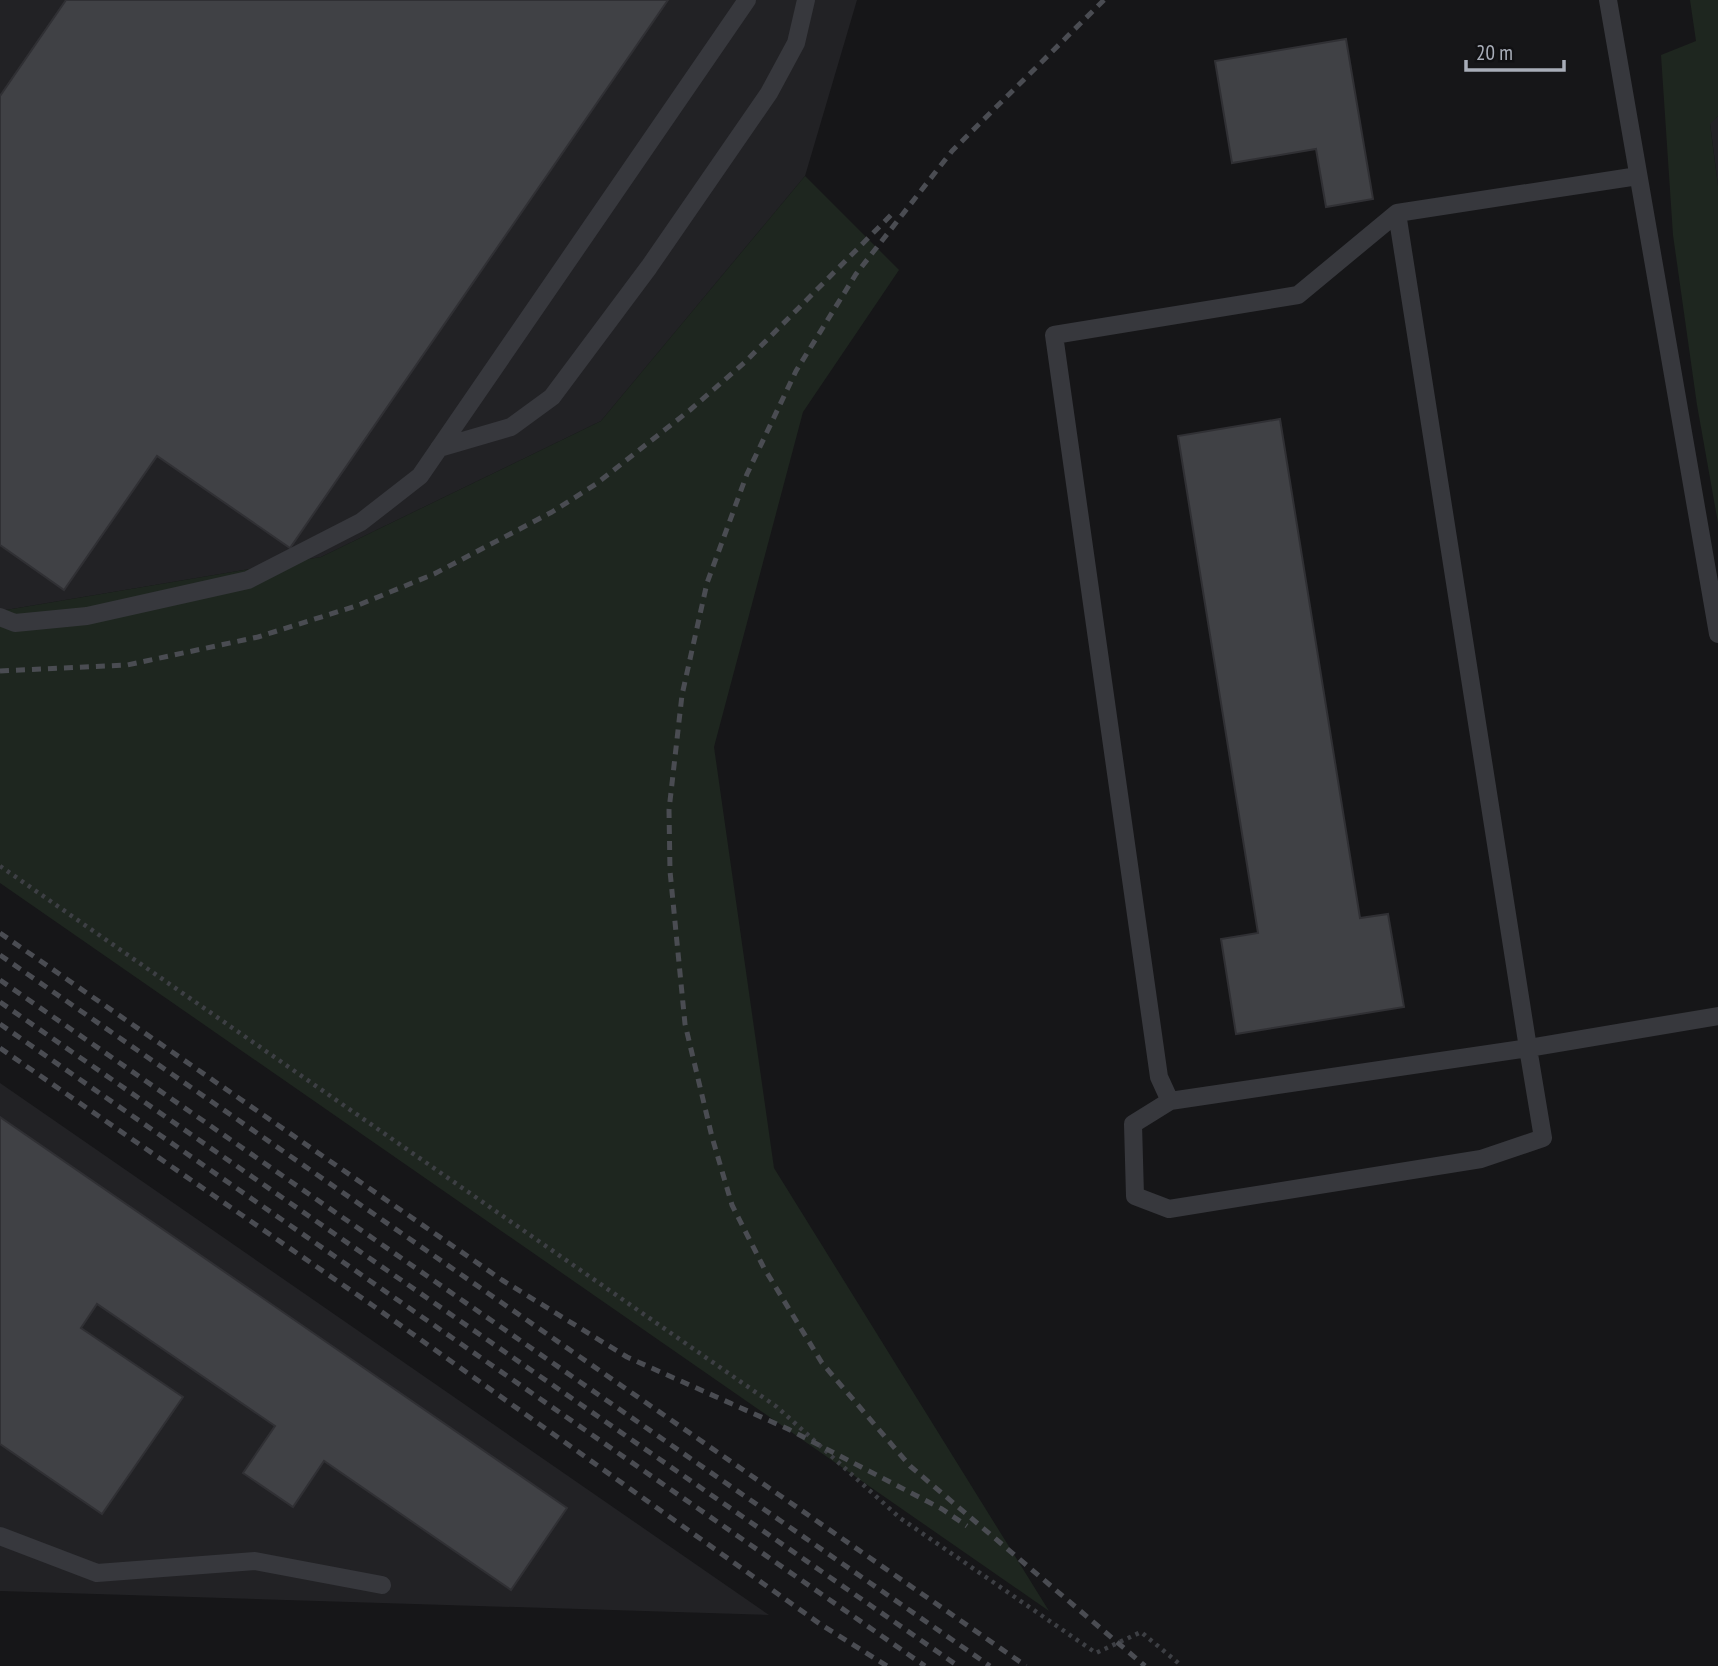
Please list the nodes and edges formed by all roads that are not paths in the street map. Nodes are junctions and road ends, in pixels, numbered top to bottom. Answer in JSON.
{"nodes":[{"id":1,"x":747,"y":0,"type":"edge"},
{"id":2,"x":806,"y":0,"type":"edge"},
{"id":3,"x":1608,"y":0,"type":"edge"},
{"id":4,"x":1638,"y":176,"type":"junction"},
{"id":5,"x":1397,"y":213,"type":"junction"},
{"id":6,"x":439,"y":448,"type":"junction"},
{"id":7,"x":0,"y":617,"type":"edge"},
{"id":8,"x":1718,"y":634,"type":"edge"},
{"id":9,"x":1718,"y":1016,"type":"edge"},
{"id":10,"x":1528,"y":1048,"type":"junction"},
{"id":11,"x":1170,"y":1101,"type":"junction"},
{"id":12,"x":0,"y":1536,"type":"edge"},
{"id":13,"x":382,"y":1585,"type":"dead end"}],
"edges":[{"from":1,"to":6,"type":"lane"},
{"from":2,"to":6,"type":"lane"},
{"from":3,"to":4,"type":"lane"},
{"from":4,"to":5,"type":"lane"},
{"from":4,"to":8,"type":"lane"},
{"from":5,"to":10,"type":"lane"},
{"from":5,"to":11,"type":"lane"},
{"from":6,"to":7,"type":"lane"},
{"from":9,"to":10,"type":"lane"},
{"from":10,"to":11,"type":"lane"},
{"from":10,"to":11,"type":"lane"},
{"from":12,"to":13,"type":"lane"}]}
